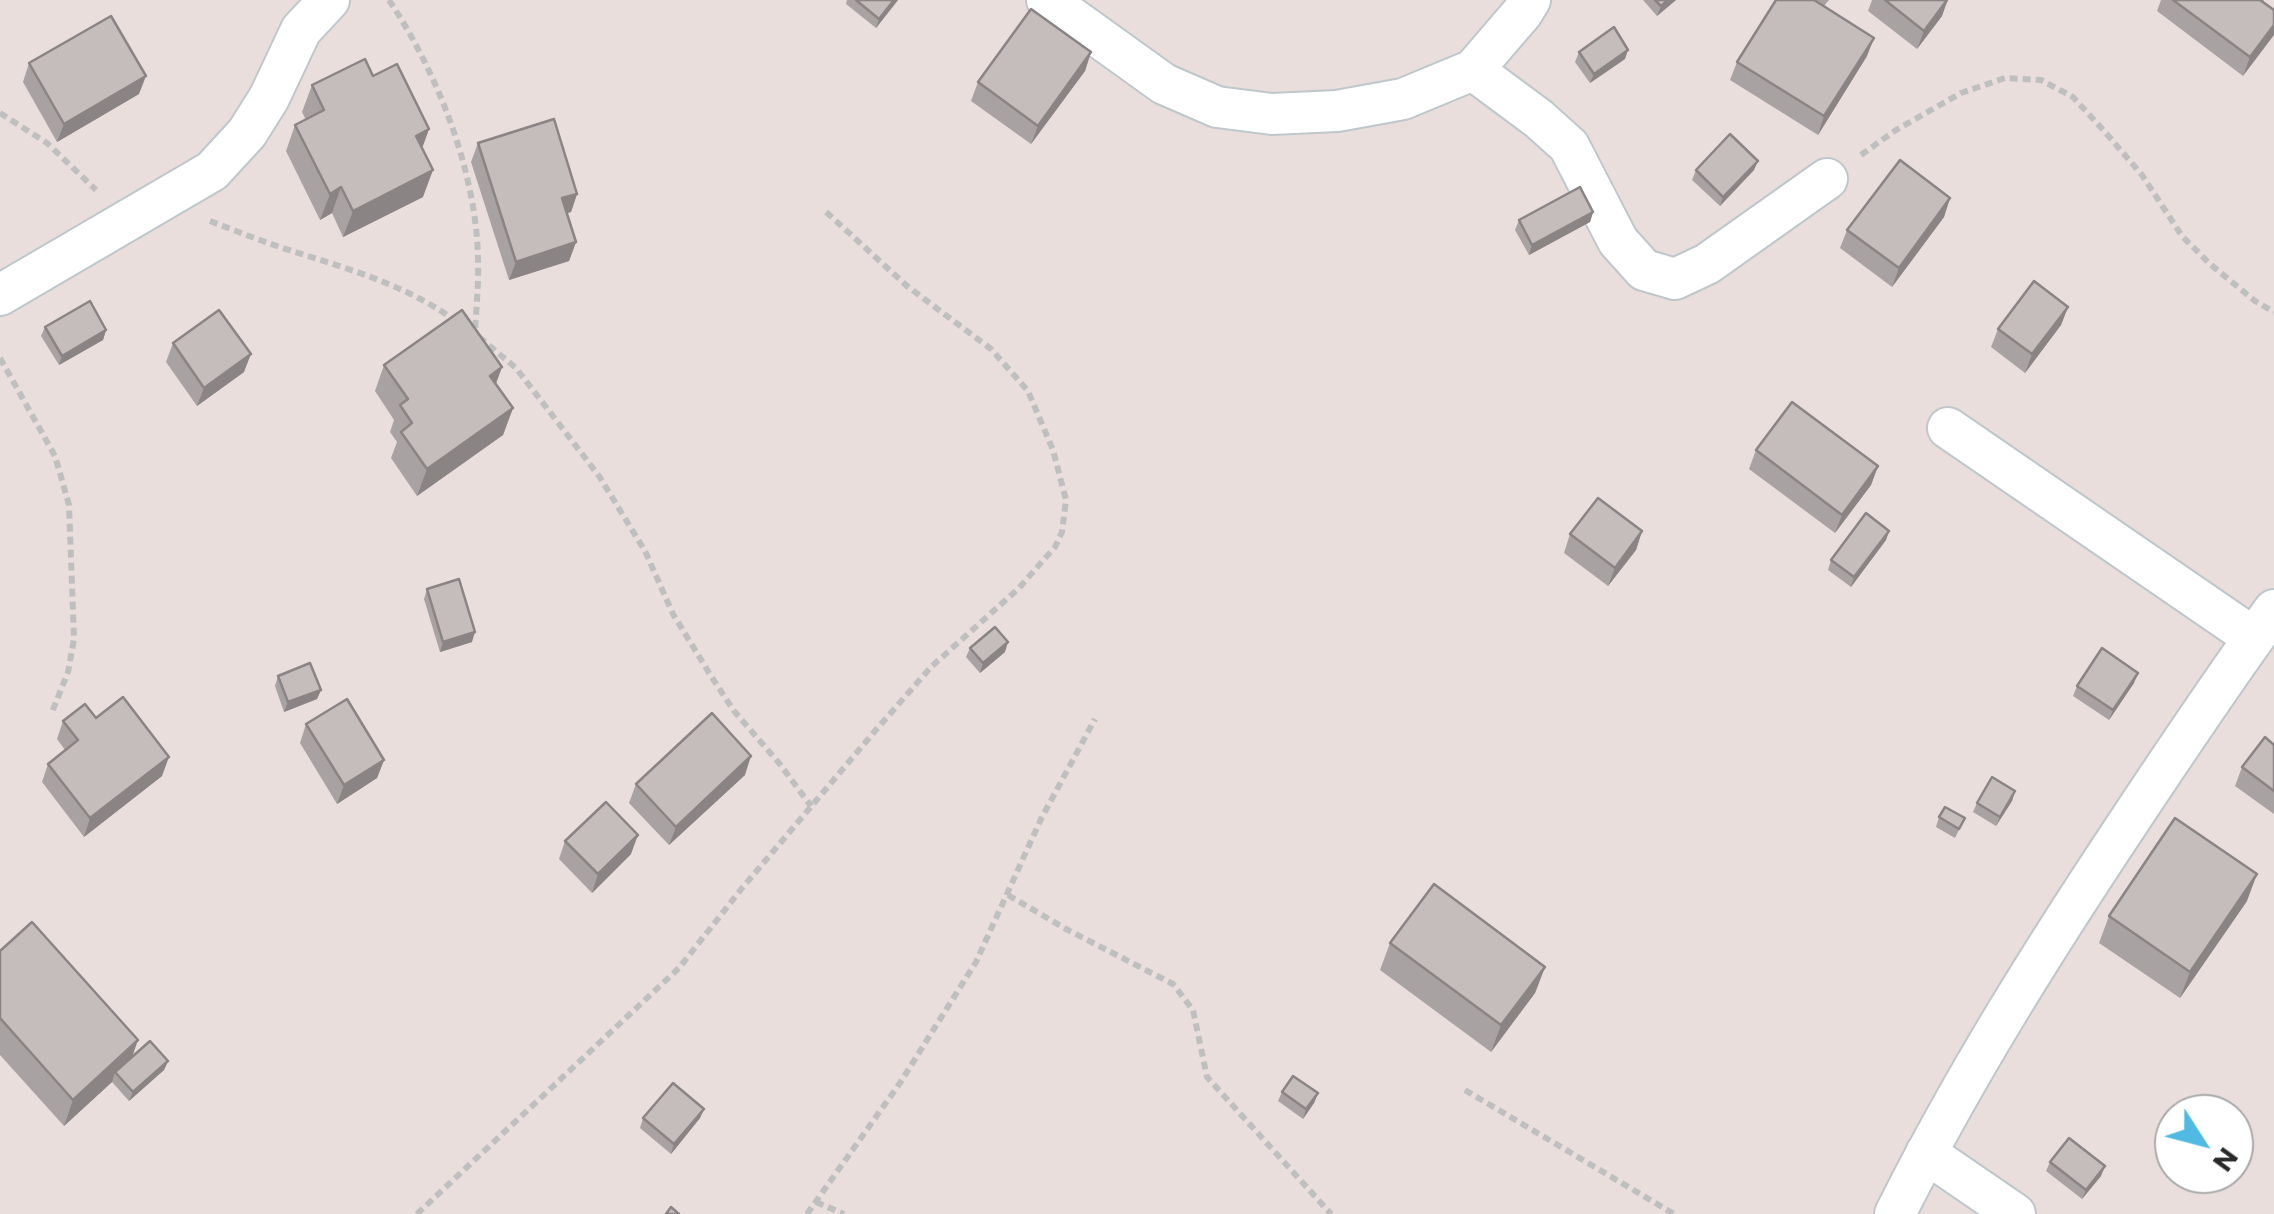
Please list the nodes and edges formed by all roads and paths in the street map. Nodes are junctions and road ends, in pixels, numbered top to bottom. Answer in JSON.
{"nodes":[{"id":1,"x":329,"y":0,"type":"edge"},
{"id":2,"x":389,"y":0,"type":"edge"},
{"id":3,"x":1047,"y":0,"type":"edge"},
{"id":4,"x":1530,"y":0,"type":"edge"},
{"id":5,"x":1473,"y":70,"type":"junction"},
{"id":6,"x":0,"y":112,"type":"edge"},
{"id":7,"x":1828,"y":180,"type":"joint"},
{"id":8,"x":160,"y":202,"type":"junction"},
{"id":9,"x":824,"y":210,"type":"dead end"},
{"id":10,"x":122,"y":224,"type":"junction"},
{"id":11,"x":0,"y":294,"type":"edge"},
{"id":12,"x":2274,"y":312,"type":"edge"},
{"id":13,"x":475,"y":334,"type":"junction"},
{"id":14,"x":0,"y":358,"type":"edge"},
{"id":15,"x":1948,"y":428,"type":"dead end"},
{"id":16,"x":2264,"y":624,"type":"edge"},
{"id":17,"x":52,"y":712,"type":"dead end"},
{"id":18,"x":1095,"y":719,"type":"dead end"},
{"id":19,"x":810,"y":806,"type":"junction"},
{"id":20,"x":1008,"y":895,"type":"junction"},
{"id":21,"x":1465,"y":1090,"type":"dead end"},
{"id":22,"x":1926,"y":1152,"type":"junction"},
{"id":23,"x":816,"y":1202,"type":"junction"},
{"id":24,"x":417,"y":1214,"type":"edge"},
{"id":25,"x":807,"y":1214,"type":"edge"},
{"id":26,"x":844,"y":1214,"type":"edge"},
{"id":27,"x":1331,"y":1214,"type":"edge"},
{"id":28,"x":1674,"y":1214,"type":"edge"},
{"id":29,"x":1895,"y":1214,"type":"edge"},
{"id":30,"x":2015,"y":1214,"type":"edge"}],
"edges":[{"from":1,"to":8,"type":"street"},
{"from":2,"to":13,"type":"path"},
{"from":3,"to":5,"type":"street"},
{"from":4,"to":5,"type":"street"},
{"from":5,"to":7,"type":"street"},
{"from":6,"to":10,"type":"path"},
{"from":7,"to":12,"type":"path"},
{"from":8,"to":10,"type":"street"},
{"from":8,"to":13,"type":"path"},
{"from":9,"to":19,"type":"path"},
{"from":10,"to":11,"type":"street"},
{"from":13,"to":19,"type":"path"},
{"from":14,"to":17,"type":"path"},
{"from":15,"to":16,"type":"street"},
{"from":16,"to":22,"type":"street"},
{"from":18,"to":20,"type":"path"},
{"from":19,"to":24,"type":"path"},
{"from":20,"to":23,"type":"path"},
{"from":20,"to":27,"type":"path"},
{"from":21,"to":28,"type":"path"},
{"from":22,"to":29,"type":"street"},
{"from":22,"to":30,"type":"street"},
{"from":23,"to":25,"type":"path"},
{"from":23,"to":26,"type":"path"}]}
